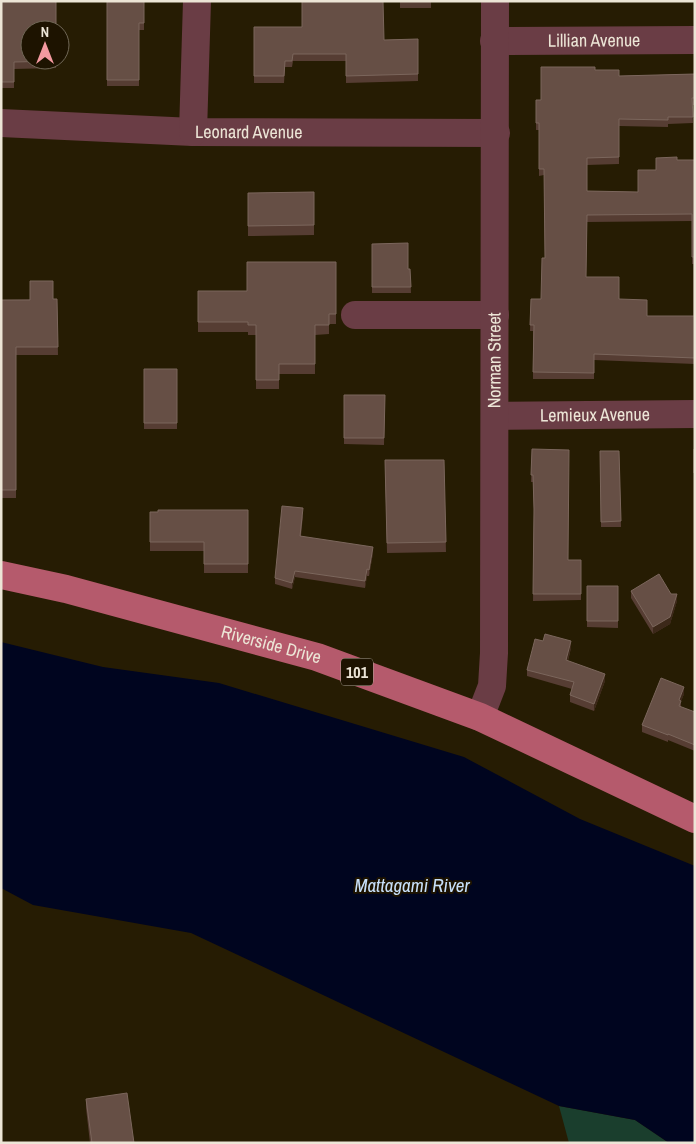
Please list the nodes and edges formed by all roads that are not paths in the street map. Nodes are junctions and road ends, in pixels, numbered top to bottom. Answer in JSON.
{"nodes":[{"id":1,"x":197,"y":1,"type":"edge"},
{"id":2,"x":495,"y":1,"type":"edge"},
{"id":3,"x":695,"y":40,"type":"edge"},
{"id":4,"x":494,"y":41,"type":"junction"},
{"id":5,"x":1,"y":124,"type":"edge"},
{"id":6,"x":193,"y":132,"type":"junction"},
{"id":7,"x":496,"y":133,"type":"junction"},
{"id":8,"x":355,"y":315,"type":"dead end"},
{"id":9,"x":495,"y":315,"type":"junction"},
{"id":10,"x":695,"y":414,"type":"edge"},
{"id":11,"x":495,"y":416,"type":"junction"},
{"id":12,"x":1,"y":575,"type":"edge"},
{"id":13,"x":480,"y":717,"type":"junction"},
{"id":14,"x":695,"y":819,"type":"edge"}],
"edges":[{"from":1,"to":6,"type":"street"},
{"from":2,"to":4,"type":"street","name":"Norman Street"},
{"from":3,"to":4,"type":"street","name":"Lillian Avenue"},
{"from":4,"to":7,"type":"street","name":"Norman Street"},
{"from":5,"to":6,"type":"street","name":"Leonard Avenue"},
{"from":6,"to":7,"type":"street","name":"Leonard Avenue"},
{"from":7,"to":9,"type":"street","name":"Norman Street"},
{"from":8,"to":9,"type":"street"},
{"from":9,"to":11,"type":"street","name":"Norman Street"},
{"from":10,"to":11,"type":"street","name":"Lemieux Avenue"},
{"from":11,"to":13,"type":"street","name":"Norman Street"},
{"from":12,"to":13,"type":"main road","name":"Riverside Drive","number":"101"},
{"from":13,"to":14,"type":"main road","name":"Riverside Drive","number":"101"}]}
